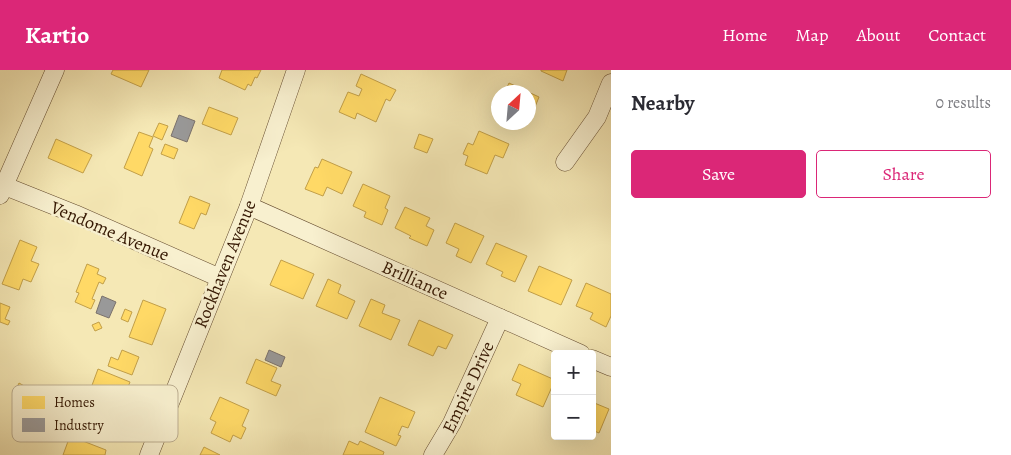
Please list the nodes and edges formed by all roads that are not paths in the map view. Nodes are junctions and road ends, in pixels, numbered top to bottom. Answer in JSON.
{"nodes":[{"id":1,"x":55,"y":70,"type":"edge"},
{"id":2,"x":296,"y":70,"type":"edge"},
{"id":3,"x":611,"y":83,"type":"edge"},
{"id":4,"x":565,"y":162,"type":"dead end"},
{"id":5,"x":1,"y":189,"type":"edge"},
{"id":6,"x":249,"y":206,"type":"junction"},
{"id":7,"x":220,"y":278,"type":"junction"},
{"id":8,"x":500,"y":318,"type":"junction"},
{"id":9,"x":572,"y":350,"type":"edge"},
{"id":10,"x":596,"y":361,"type":"edge"},
{"id":11,"x":611,"y":367,"type":"edge"},
{"id":12,"x":177,"y":385,"type":"edge"},
{"id":13,"x":154,"y":442,"type":"edge"},
{"id":14,"x":149,"y":455,"type":"edge"},
{"id":15,"x":434,"y":455,"type":"edge"}],
"edges":[{"from":1,"to":5,"type":"street"},
{"from":2,"to":6,"type":"street","name":"Rockhaven Avenue"},
{"from":3,"to":4,"type":"street"},
{"from":5,"to":7,"type":"street","name":"Vendome Avenue"},
{"from":6,"to":7,"type":"street","name":"Rockhaven Avenue"},
{"from":6,"to":8,"type":"street","name":"Brilliance"},
{"from":7,"to":12,"type":"street","name":"Rockhaven Avenue"},
{"from":8,"to":9,"type":"street","name":"Brilliance"},
{"from":8,"to":15,"type":"street","name":"Empire Drive"},
{"from":10,"to":11,"type":"street"},
{"from":13,"to":14,"type":"street","name":"Rockhaven Avenue"}]}
